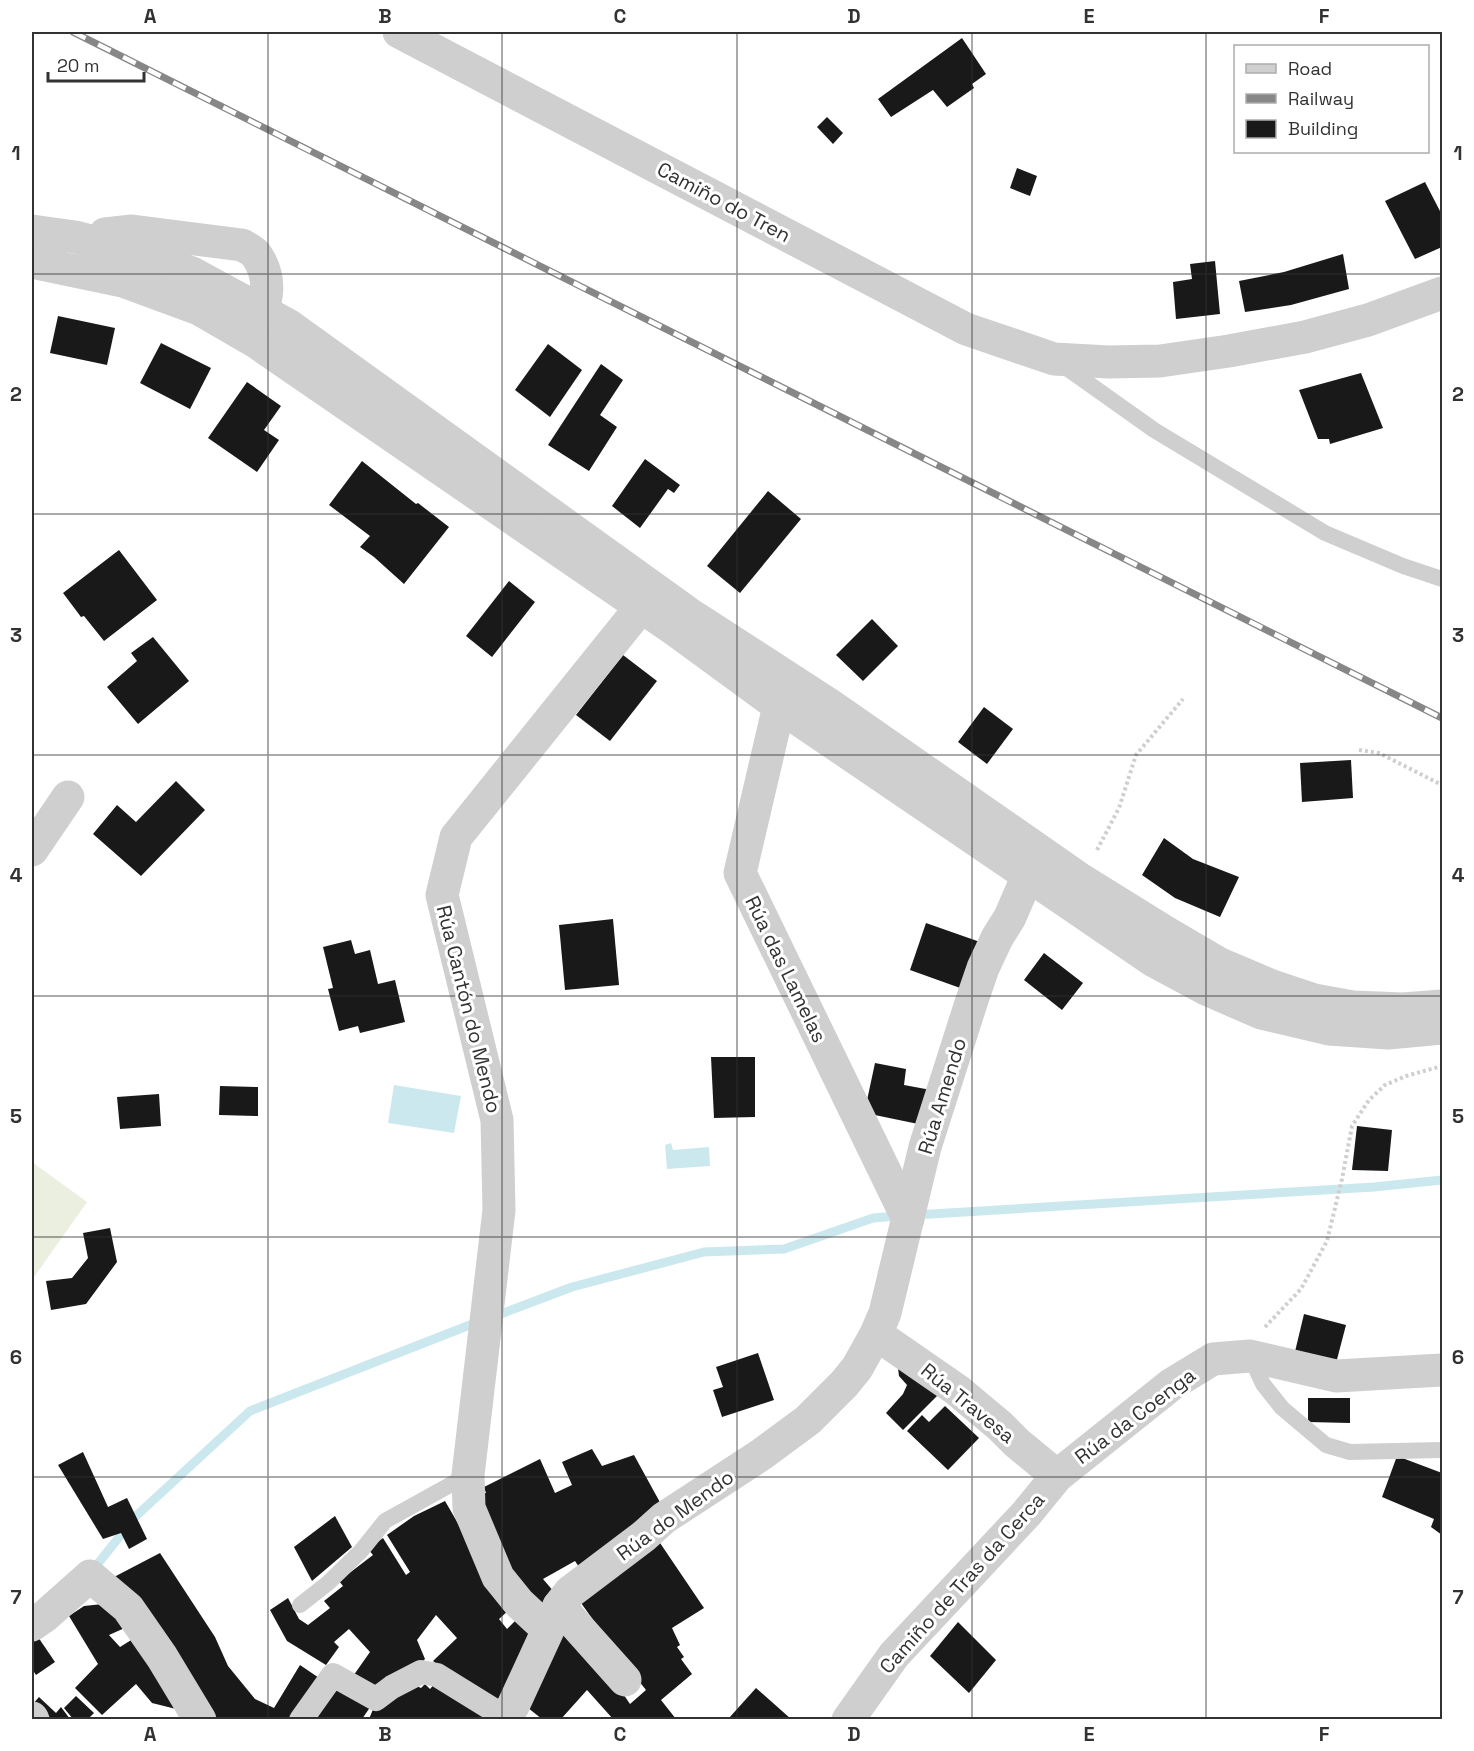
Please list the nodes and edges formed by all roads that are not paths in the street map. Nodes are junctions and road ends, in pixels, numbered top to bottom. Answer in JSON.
{"nodes":[{"id":1,"x":399,"y":32,"type":"edge"},
{"id":2,"x":32,"y":231,"type":"edge"},
{"id":3,"x":75,"y":237,"type":"junction"},
{"id":4,"x":220,"y":242,"type":"junction"},
{"id":5,"x":32,"y":247,"type":"edge"},
{"id":6,"x":32,"y":262,"type":"edge"},
{"id":7,"x":193,"y":282,"type":"junction"},
{"id":8,"x":1443,"y":293,"type":"edge"},
{"id":9,"x":257,"y":315,"type":"junction"},
{"id":10,"x":1054,"y":359,"type":"junction"},
{"id":11,"x":360,"y":414,"type":"junction"},
{"id":12,"x":1443,"y":579,"type":"edge"},
{"id":13,"x":641,"y":608,"type":"junction"},
{"id":14,"x":831,"y":705,"type":"junction"},
{"id":15,"x":780,"y":706,"type":"junction"},
{"id":16,"x":68,"y":797,"type":"dead end"},
{"id":17,"x":32,"y":850,"type":"edge"},
{"id":18,"x":1030,"y":870,"type":"junction"},
{"id":19,"x":1167,"y":933,"type":"junction"},
{"id":20,"x":1443,"y":1006,"type":"edge"},
{"id":21,"x":1443,"y":1028,"type":"edge"},
{"id":22,"x":908,"y":1219,"type":"junction"},
{"id":23,"x":876,"y":1335,"type":"junction"},
{"id":24,"x":1250,"y":1356,"type":"junction"},
{"id":25,"x":1443,"y":1370,"type":"edge"},
{"id":26,"x":1443,"y":1450,"type":"edge"},
{"id":27,"x":468,"y":1475,"type":"junction"},
{"id":28,"x":1057,"y":1476,"type":"junction"},
{"id":29,"x":300,"y":1605,"type":"dead end"},
{"id":30,"x":553,"y":1618,"type":"junction"},
{"id":31,"x":32,"y":1625,"type":"edge"},
{"id":32,"x":625,"y":1680,"type":"dead end"},
{"id":33,"x":370,"y":1709,"type":"edge"},
{"id":34,"x":504,"y":1718,"type":"edge"},
{"id":35,"x":200,"y":1719,"type":"edge"},
{"id":36,"x":301,"y":1719,"type":"edge"},
{"id":37,"x":848,"y":1719,"type":"edge"}],
"edges":[{"from":1,"to":10,"type":"street","name":"Camiño do Tren"},
{"from":2,"to":3,"type":"street"},
{"from":3,"to":4,"type":"street"},
{"from":3,"to":7,"type":"street"},
{"from":4,"to":7,"type":"street"},
{"from":4,"to":9,"type":"street"},
{"from":5,"to":7,"type":"street"},
{"from":6,"to":11,"type":"street"},
{"from":7,"to":9,"type":"street"},
{"from":8,"to":10,"type":"street","name":"Camiño do Tren"},
{"from":9,"to":11,"type":"street"},
{"from":9,"to":14,"type":"street"},
{"from":10,"to":12,"type":"lane"},
{"from":11,"to":13,"type":"street"},
{"from":13,"to":15,"type":"street"},
{"from":13,"to":27,"type":"street","name":"Rúa Cantón do Mendo"},
{"from":14,"to":18,"type":"street"},
{"from":14,"to":19,"type":"street"},
{"from":15,"to":18,"type":"street"},
{"from":15,"to":22,"type":"street","name":"Rúa das Lamelas"},
{"from":16,"to":17,"type":"street"},
{"from":18,"to":19,"type":"street"},
{"from":18,"to":21,"type":"street"},
{"from":18,"to":22,"type":"street","name":"Rúa Amendo"},
{"from":19,"to":20,"type":"street"},
{"from":22,"to":23,"type":"street","name":"Rúa Amendo"},
{"from":23,"to":28,"type":"street","name":"Rúa Travesa"},
{"from":23,"to":30,"type":"street","name":"Rúa do Mendo"},
{"from":24,"to":25,"type":"street","name":"Rúa da Coenga"},
{"from":24,"to":26,"type":"lane"},
{"from":24,"to":28,"type":"street","name":"Rúa da Coenga"},
{"from":27,"to":29,"type":"lane"},
{"from":27,"to":30,"type":"street","name":"Rúa Cantón do Mendo"},
{"from":28,"to":37,"type":"street","name":"Camiño de Tras da Cerca"},
{"from":30,"to":32,"type":"street","name":"Rúa Cantón do Mendo"},
{"from":30,"to":34,"type":"street","name":"Rúa do Mendo"},
{"from":31,"to":35,"type":"street"},
{"from":33,"to":34,"type":"street"},
{"from":33,"to":36,"type":"street"}]}
